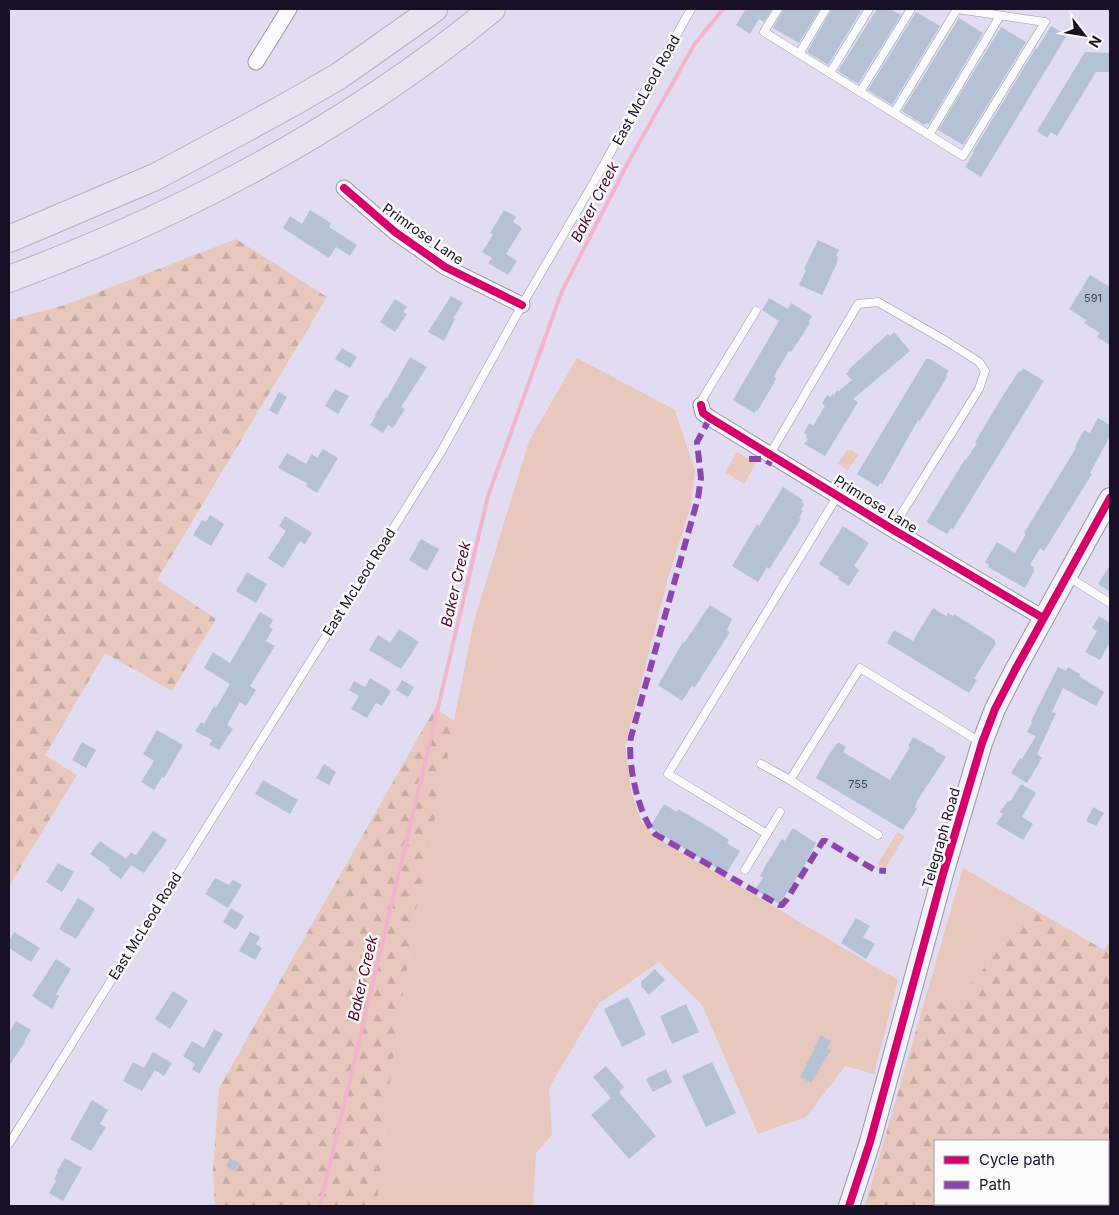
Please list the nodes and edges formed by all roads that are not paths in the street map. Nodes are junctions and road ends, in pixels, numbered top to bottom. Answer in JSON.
{"nodes":[{"id":1,"x":289,"y":9,"type":"edge"},
{"id":2,"x":434,"y":9,"type":"edge"},
{"id":3,"x":492,"y":9,"type":"edge"},
{"id":4,"x":691,"y":9,"type":"edge"},
{"id":5,"x":778,"y":9,"type":"edge"},
{"id":6,"x":826,"y":9,"type":"edge"},
{"id":7,"x":869,"y":9,"type":"edge"},
{"id":8,"x":911,"y":9,"type":"edge"},
{"id":9,"x":957,"y":9,"type":"edge"},
{"id":10,"x":1000,"y":16,"type":"junction"},
{"id":11,"x":799,"y":54,"type":"junction"},
{"id":12,"x":256,"y":62,"type":"dead end"},
{"id":13,"x":830,"y":73,"type":"junction"},
{"id":14,"x":860,"y":92,"type":"junction"},
{"id":15,"x":894,"y":113,"type":"junction"},
{"id":16,"x":929,"y":135,"type":"junction"},
{"id":17,"x":344,"y":188,"type":"dead end"},
{"id":18,"x":9,"y":239,"type":"edge"},
{"id":19,"x":9,"y":279,"type":"edge"},
{"id":20,"x":522,"y":305,"type":"junction"},
{"id":21,"x":756,"y":311,"type":"dead end"},
{"id":22,"x":701,"y":405,"type":"joint"},
{"id":23,"x":770,"y":454,"type":"junction"},
{"id":24,"x":838,"y":495,"type":"junction"},
{"id":25,"x":1110,"y":498,"type":"edge"},
{"id":26,"x":892,"y":529,"type":"junction"},
{"id":27,"x":1067,"y":576,"type":"junction"},
{"id":28,"x":1110,"y":603,"type":"edge"},
{"id":29,"x":1043,"y":618,"type":"junction"},
{"id":30,"x":982,"y":744,"type":"junction"},
{"id":31,"x":761,"y":764,"type":"dead end"},
{"id":32,"x":790,"y":780,"type":"junction"},
{"id":33,"x":780,"y":812,"type":"dead end"},
{"id":34,"x":767,"y":834,"type":"junction"},
{"id":35,"x":878,"y":835,"type":"dead end"},
{"id":36,"x":745,"y":870,"type":"dead end"},
{"id":37,"x":9,"y":1144,"type":"edge"},
{"id":38,"x":849,"y":1206,"type":"edge"}],
"edges":[{"from":1,"to":12,"type":"street"},
{"from":2,"to":18,"type":"highway"},
{"from":3,"to":19,"type":"highway"},
{"from":4,"to":20,"type":"lane","name":"East McLeod Road"},
{"from":5,"to":11,"type":"lane"},
{"from":6,"to":11,"type":"lane"},
{"from":7,"to":13,"type":"lane"},
{"from":8,"to":14,"type":"lane"},
{"from":9,"to":10,"type":"lane"},
{"from":9,"to":15,"type":"lane"},
{"from":10,"to":16,"type":"lane"},
{"from":10,"to":16,"type":"lane"},
{"from":11,"to":13,"type":"lane"},
{"from":13,"to":14,"type":"lane"},
{"from":14,"to":15,"type":"lane"},
{"from":15,"to":16,"type":"lane"},
{"from":17,"to":20,"type":"street","name":"Primrose Lane"},
{"from":20,"to":37,"type":"lane","name":"East McLeod Road"},
{"from":21,"to":22,"type":"lane"},
{"from":22,"to":23,"type":"street","name":"Primrose Lane"},
{"from":23,"to":24,"type":"street","name":"Primrose Lane"},
{"from":23,"to":26,"type":"lane"},
{"from":24,"to":26,"type":"street","name":"Primrose Lane"},
{"from":24,"to":34,"type":"lane"},
{"from":25,"to":27,"type":"street","name":"Telegraph Road"},
{"from":26,"to":29,"type":"street","name":"Primrose Lane"},
{"from":27,"to":28,"type":"lane"},
{"from":27,"to":29,"type":"street","name":"Telegraph Road"},
{"from":29,"to":30,"type":"street","name":"Telegraph Road"},
{"from":30,"to":32,"type":"lane"},
{"from":30,"to":38,"type":"street","name":"Telegraph Road"},
{"from":31,"to":32,"type":"lane"},
{"from":32,"to":35,"type":"lane"},
{"from":33,"to":34,"type":"lane"},
{"from":34,"to":36,"type":"lane"}]}
